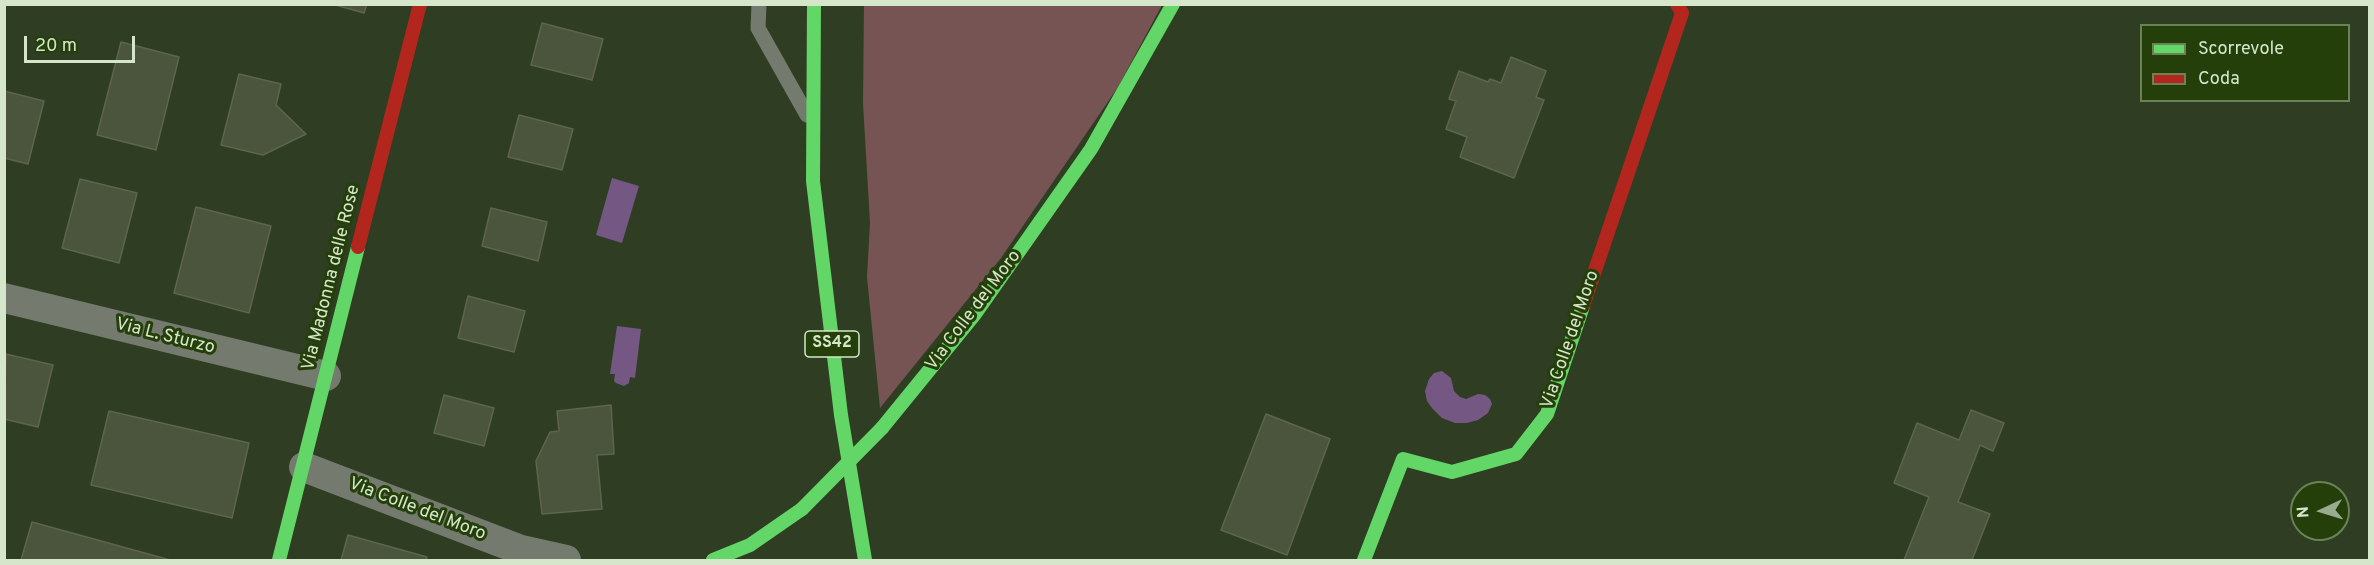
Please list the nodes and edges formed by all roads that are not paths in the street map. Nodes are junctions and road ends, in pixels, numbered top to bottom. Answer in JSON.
{"nodes":[{"id":1,"x":420,"y":4,"type":"edge"},
{"id":2,"x":759,"y":4,"type":"edge"},
{"id":3,"x":814,"y":4,"type":"edge"},
{"id":4,"x":1173,"y":4,"type":"edge"},
{"id":5,"x":1677,"y":4,"type":"edge"},
{"id":6,"x":814,"y":126,"type":"junction"},
{"id":7,"x":4,"y":298,"type":"edge"},
{"id":8,"x":326,"y":376,"type":"junction"},
{"id":9,"x":304,"y":466,"type":"junction"},
{"id":10,"x":279,"y":561,"type":"edge"},
{"id":11,"x":566,"y":561,"type":"edge"},
{"id":12,"x":713,"y":561,"type":"edge"},
{"id":13,"x":865,"y":561,"type":"edge"},
{"id":14,"x":1364,"y":561,"type":"edge"}],
"edges":[{"from":1,"to":8,"type":"main road","name":"Via Madonna delle Rose"},
{"from":2,"to":6,"type":"lane"},
{"from":3,"to":6,"type":"main road","number":"SS42"},
{"from":4,"to":12,"type":"main road","name":"Via Colle del Moro","bridge":true},
{"from":5,"to":14,"type":"main road","name":"Via Colle del Moro"},
{"from":6,"to":13,"type":"main road","number":"SS42"},
{"from":7,"to":8,"type":"street","name":"Via L. Sturzo"},
{"from":8,"to":9,"type":"main road","name":"Via Madonna delle Rose"},
{"from":9,"to":10,"type":"main road","name":"Via Madonna delle Rose"},
{"from":9,"to":11,"type":"street","name":"Via Colle del Moro"}]}
